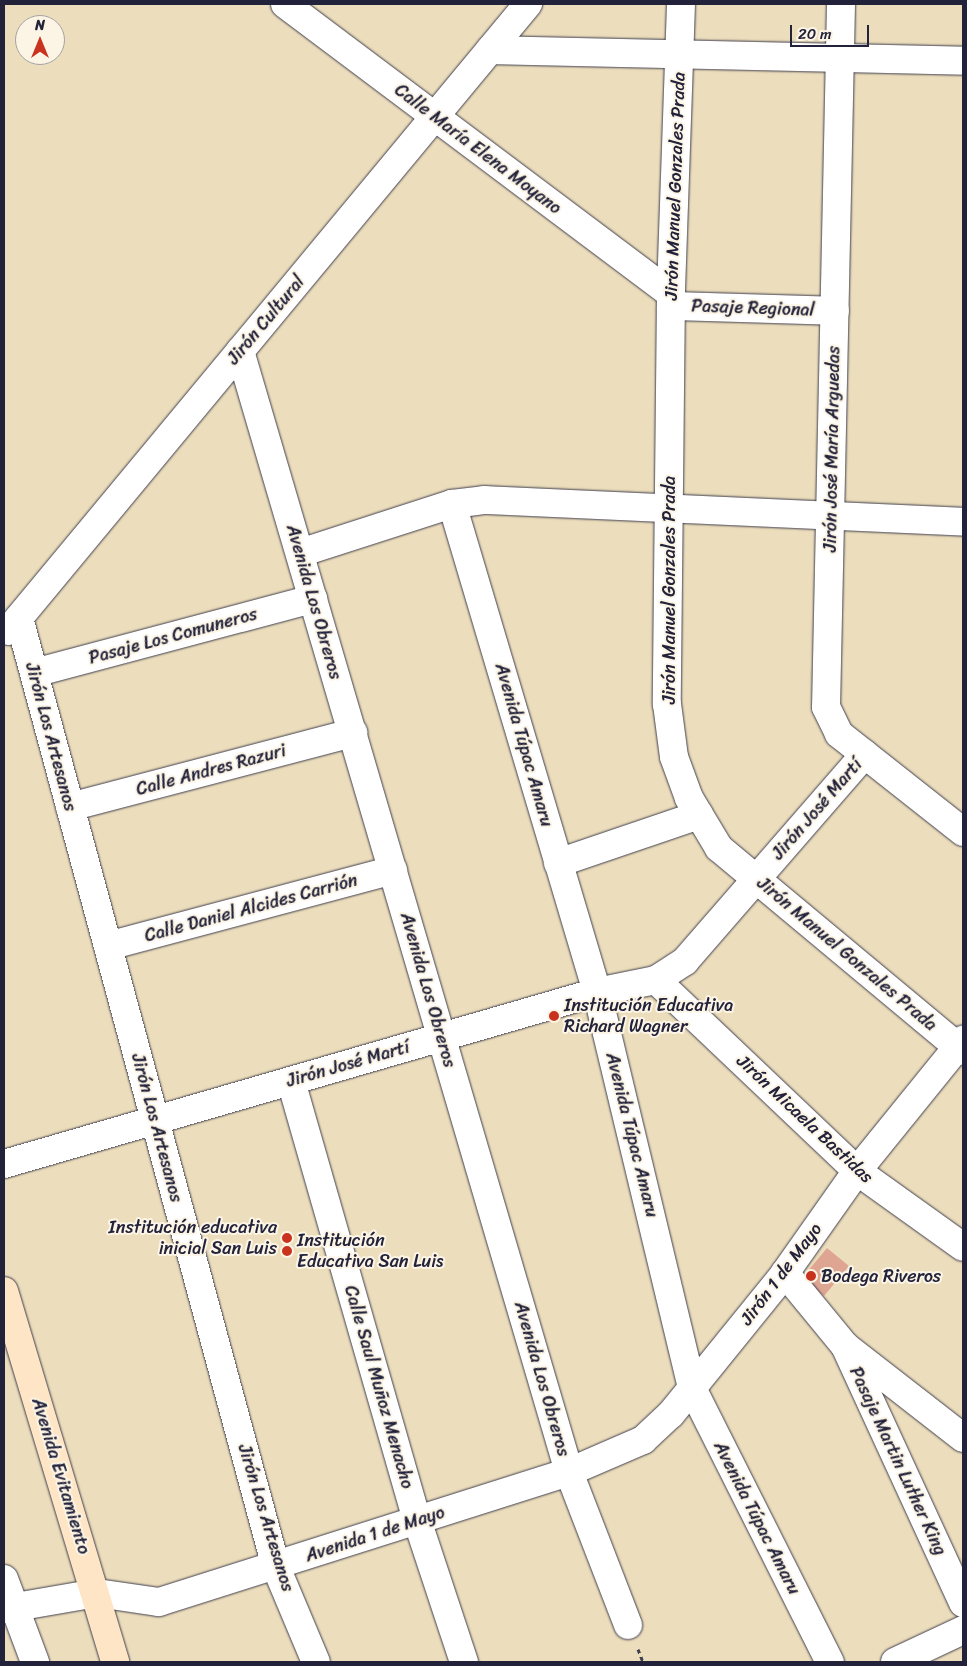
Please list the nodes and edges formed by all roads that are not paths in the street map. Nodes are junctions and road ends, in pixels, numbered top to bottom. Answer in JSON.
{"nodes":[{"id":1,"x":285,"y":4,"type":"edge"},
{"id":2,"x":528,"y":4,"type":"edge"},
{"id":3,"x":681,"y":4,"type":"edge"},
{"id":4,"x":841,"y":4,"type":"edge"},
{"id":5,"x":490,"y":50,"type":"junction"},
{"id":6,"x":680,"y":54,"type":"junction"},
{"id":7,"x":840,"y":58,"type":"junction"},
{"id":8,"x":963,"y":61,"type":"edge"},
{"id":9,"x":435,"y":116,"type":"junction"},
{"id":10,"x":671,"y":300,"type":"junction"},
{"id":11,"x":835,"y":311,"type":"junction"},
{"id":12,"x":240,"y":351,"type":"junction"},
{"id":13,"x":452,"y":504,"type":"junction"},
{"id":14,"x":669,"y":510,"type":"junction"},
{"id":15,"x":830,"y":516,"type":"junction"},
{"id":16,"x":963,"y":522,"type":"edge"},
{"id":17,"x":300,"y":554,"type":"junction"},
{"id":18,"x":313,"y":599,"type":"junction"},
{"id":19,"x":11,"y":627,"type":"edge"},
{"id":20,"x":34,"y":673,"type":"junction"},
{"id":21,"x":353,"y":733,"type":"junction"},
{"id":22,"x":864,"y":754,"type":"junction"},
{"id":23,"x":70,"y":807,"type":"junction"},
{"id":24,"x":699,"y":815,"type":"junction"},
{"id":25,"x":963,"y":832,"type":"edge"},
{"id":26,"x":558,"y":863,"type":"junction"},
{"id":27,"x":393,"y":870,"type":"junction"},
{"id":28,"x":757,"y":878,"type":"junction"},
{"id":29,"x":108,"y":946,"type":"junction"},
{"id":30,"x":656,"y":980,"type":"junction"},
{"id":31,"x":597,"y":992,"type":"junction"},
{"id":32,"x":442,"y":1037,"type":"junction"},
{"id":33,"x":961,"y":1046,"type":"edge"},
{"id":34,"x":291,"y":1080,"type":"junction"},
{"id":35,"x":155,"y":1120,"type":"junction"},
{"id":36,"x":4,"y":1164,"type":"edge"},
{"id":37,"x":857,"y":1171,"type":"junction"},
{"id":38,"x":963,"y":1247,"type":"edge"},
{"id":39,"x":785,"y":1273,"type":"junction"},
{"id":40,"x":4,"y":1291,"type":"edge"},
{"id":41,"x":845,"y":1346,"type":"junction"},
{"id":42,"x":692,"y":1388,"type":"junction"},
{"id":43,"x":963,"y":1438,"type":"edge"},
{"id":44,"x":569,"y":1472,"type":"junction"},
{"id":45,"x":417,"y":1520,"type":"junction"},
{"id":46,"x":276,"y":1567,"type":"junction"},
{"id":47,"x":4,"y":1580,"type":"edge"},
{"id":48,"x":98,"y":1593,"type":"junction"},
{"id":49,"x":963,"y":1603,"type":"edge"},
{"id":50,"x":8,"y":1608,"type":"edge"},
{"id":51,"x":628,"y":1626,"type":"dead end"},
{"id":52,"x":963,"y":1630,"type":"edge"},
{"id":53,"x":35,"y":1662,"type":"edge"},
{"id":54,"x":115,"y":1662,"type":"edge"},
{"id":55,"x":316,"y":1662,"type":"edge"},
{"id":56,"x":464,"y":1662,"type":"edge"},
{"id":57,"x":830,"y":1662,"type":"edge"},
{"id":58,"x":895,"y":1662,"type":"edge"}],
"edges":[{"from":1,"to":9,"type":"street","name":"Calle María Elena Moyano"},
{"from":2,"to":5,"type":"street","name":"Jirón Cultural"},
{"from":3,"to":6,"type":"street","name":"Jirón Manuel Gonzales Prada"},
{"from":4,"to":7,"type":"street","name":"Jirón José María Arguedas"},
{"from":5,"to":6,"type":"street"},
{"from":5,"to":9,"type":"street","name":"Jirón Cultural"},
{"from":6,"to":7,"type":"street"},
{"from":6,"to":10,"type":"street","name":"Jirón Manuel Gonzales Prada"},
{"from":7,"to":8,"type":"street"},
{"from":7,"to":11,"type":"street","name":"Jirón José María Arguedas"},
{"from":9,"to":10,"type":"street","name":"Calle María Elena Moyano"},
{"from":9,"to":12,"type":"street","name":"Jirón Cultural"},
{"from":10,"to":11,"type":"street","name":"Pasaje Regional"},
{"from":10,"to":14,"type":"street","name":"Jirón Manuel Gonzales Prada"},
{"from":11,"to":15,"type":"street","name":"Jirón José María Arguedas"},
{"from":12,"to":17,"type":"street","name":"Avenida Los Obreros"},
{"from":12,"to":19,"type":"street","name":"Jirón Cultural"},
{"from":13,"to":14,"type":"street"},
{"from":13,"to":17,"type":"street"},
{"from":13,"to":26,"type":"street","name":"Avenida Túpac Amaru"},
{"from":14,"to":15,"type":"street"},
{"from":14,"to":24,"type":"street","name":"Jirón Manuel Gonzales Prada"},
{"from":15,"to":16,"type":"street"},
{"from":15,"to":22,"type":"street","name":"Jirón José María Arguedas"},
{"from":17,"to":18,"type":"street","name":"Avenida Los Obreros"},
{"from":18,"to":20,"type":"street","name":"Pasaje Los Comuneros"},
{"from":18,"to":21,"type":"street","name":"Avenida Los Obreros"},
{"from":19,"to":20,"type":"street","name":"Jirón Los Artesanos"},
{"from":20,"to":23,"type":"street","name":"Jirón Los Artesanos"},
{"from":21,"to":23,"type":"street","name":"Calle Andres Razuri"},
{"from":21,"to":27,"type":"street","name":"Avenida Los Obreros"},
{"from":22,"to":25,"type":"street","name":"Jirón José María Arguedas"},
{"from":22,"to":28,"type":"street","name":"Jirón José Martí"},
{"from":23,"to":29,"type":"street","name":"Jirón Los Artesanos"},
{"from":24,"to":26,"type":"street"},
{"from":24,"to":28,"type":"street","name":"Jirón Manuel Gonzales Prada"},
{"from":26,"to":31,"type":"street","name":"Avenida Túpac Amaru"},
{"from":27,"to":29,"type":"street","name":"Calle Daniel Alcides Carrión"},
{"from":27,"to":32,"type":"street","name":"Avenida Los Obreros"},
{"from":28,"to":30,"type":"street","name":"Jirón José Martí"},
{"from":28,"to":33,"type":"street","name":"Jirón Manuel Gonzales Prada"},
{"from":29,"to":35,"type":"street","name":"Jirón Los Artesanos"},
{"from":30,"to":31,"type":"street","name":"Jirón José Martí"},
{"from":30,"to":37,"type":"street","name":"Jirón Micaela Bastidas"},
{"from":31,"to":32,"type":"street","name":"Jirón José Martí"},
{"from":31,"to":42,"type":"street","name":"Avenida Túpac Amaru"},
{"from":32,"to":34,"type":"street","name":"Jirón José Martí"},
{"from":32,"to":44,"type":"street","name":"Avenida Los Obreros"},
{"from":33,"to":37,"type":"street","name":"Jirón 1 de Mayo"},
{"from":34,"to":35,"type":"street","name":"Jirón José Martí"},
{"from":34,"to":45,"type":"street","name":"Calle Saul Muñoz Menacho"},
{"from":35,"to":36,"type":"street","name":"Jirón José Martí"},
{"from":35,"to":46,"type":"street","name":"Jirón Los Artesanos"},
{"from":37,"to":38,"type":"street","name":"Jirón Micaela Bastidas"},
{"from":37,"to":39,"type":"street","name":"Jirón 1 de Mayo"},
{"from":39,"to":41,"type":"street"},
{"from":39,"to":42,"type":"street","name":"Jirón 1 de Mayo"},
{"from":40,"to":48,"type":"street","name":"Avenida Evitamiento"},
{"from":41,"to":43,"type":"street"},
{"from":41,"to":49,"type":"street","name":"Pasaje Martin Luther King"},
{"from":42,"to":44,"type":"street","name":"Jirón 1 de Mayo"},
{"from":42,"to":57,"type":"street","name":"Avenida Túpac Amaru"},
{"from":44,"to":45,"type":"street","name":"Avenida 1 de Mayo"},
{"from":44,"to":51,"type":"street","name":"Avenida Los Obreros"},
{"from":45,"to":46,"type":"street","name":"Avenida 1 de Mayo"},
{"from":45,"to":56,"type":"street","name":"Calle Saul Muñoz Menacho"},
{"from":46,"to":48,"type":"street","name":"Avenida 1 de Mayo"},
{"from":46,"to":55,"type":"street","name":"Jirón Los Artesanos"},
{"from":47,"to":50,"type":"street"},
{"from":48,"to":50,"type":"street","name":"Avenida 1 de Mayo"},
{"from":48,"to":54,"type":"street","name":"Avenida Evitamiento"},
{"from":50,"to":53,"type":"street"},
{"from":52,"to":58,"type":"street"}]}
